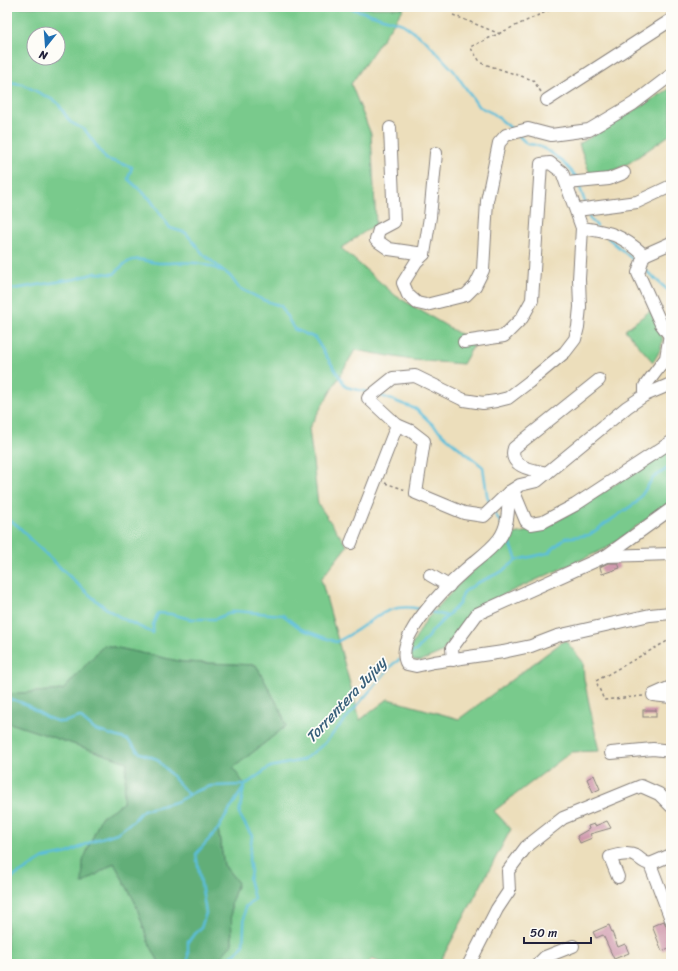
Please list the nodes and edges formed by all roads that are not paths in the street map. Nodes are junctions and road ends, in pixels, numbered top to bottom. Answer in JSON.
{"nodes":[{"id":1,"x":671,"y":20,"type":"edge"},
{"id":2,"x":671,"y":75,"type":"edge"},
{"id":3,"x":547,"y":100,"type":"road end"},
{"id":4,"x":390,"y":128,"type":"dead end"},
{"id":5,"x":436,"y":153,"type":"dead end"},
{"id":6,"x":624,"y":173,"type":"dead end"},
{"id":7,"x":567,"y":183,"type":"junction"},
{"id":8,"x":671,"y":186,"type":"edge"},
{"id":9,"x":577,"y":210,"type":"junction"},
{"id":10,"x":582,"y":228,"type":"junction"},
{"id":11,"x":671,"y":243,"type":"edge"},
{"id":12,"x":424,"y":254,"type":"junction"},
{"id":13,"x":644,"y":254,"type":"junction"},
{"id":14,"x":670,"y":331,"type":"edge"},
{"id":15,"x":464,"y":342,"type":"dead end"},
{"id":16,"x":599,"y":380,"type":"dead end"},
{"id":17,"x":671,"y":384,"type":"edge"},
{"id":18,"x":645,"y":395,"type":"junction"},
{"id":19,"x":397,"y":426,"type":"junction"},
{"id":20,"x":671,"y":442,"type":"edge"},
{"id":21,"x":547,"y":473,"type":"junction"},
{"id":22,"x":511,"y":491,"type":"junction"},
{"id":23,"x":671,"y":508,"type":"edge"},
{"id":24,"x":351,"y":543,"type":"dead end"},
{"id":25,"x":671,"y":554,"type":"edge"},
{"id":26,"x":606,"y":556,"type":"junction"},
{"id":27,"x":430,"y":575,"type":"dead end"},
{"id":28,"x":449,"y":586,"type":"junction"},
{"id":29,"x":671,"y":613,"type":"edge"},
{"id":30,"x":453,"y":660,"type":"junction"},
{"id":31,"x":671,"y":687,"type":"edge"},
{"id":32,"x":671,"y":697,"type":"edge"},
{"id":33,"x":670,"y":750,"type":"edge"},
{"id":34,"x":611,"y":753,"type":"dead end"},
{"id":35,"x":671,"y":806,"type":"edge"},
{"id":36,"x":671,"y":855,"type":"edge"},
{"id":37,"x":650,"y":864,"type":"junction"},
{"id":38,"x":618,"y":877,"type":"dead end"},
{"id":39,"x":671,"y":919,"type":"edge"},
{"id":40,"x":573,"y":946,"type":"dead end"},
{"id":41,"x":469,"y":964,"type":"edge"},
{"id":42,"x":538,"y":964,"type":"edge"}],
"edges":[{"from":1,"to":3,"type":"street"},
{"from":2,"to":12,"type":"street"},
{"from":4,"to":12,"type":"street"},
{"from":5,"to":12,"type":"street"},
{"from":6,"to":7,"type":"street"},
{"from":7,"to":9,"type":"street"},
{"from":7,"to":15,"type":"street"},
{"from":8,"to":9,"type":"street"},
{"from":9,"to":10,"type":"street"},
{"from":10,"to":13,"type":"street"},
{"from":10,"to":19,"type":"street"},
{"from":11,"to":13,"type":"street"},
{"from":13,"to":14,"type":"street"},
{"from":14,"to":18,"type":"street"},
{"from":16,"to":21,"type":"street"},
{"from":17,"to":18,"type":"street"},
{"from":18,"to":21,"type":"street"},
{"from":19,"to":22,"type":"street"},
{"from":19,"to":24,"type":"street"},
{"from":20,"to":22,"type":"street"},
{"from":21,"to":22,"type":"street"},
{"from":22,"to":28,"type":"street"},
{"from":23,"to":26,"type":"street"},
{"from":25,"to":26,"type":"street"},
{"from":26,"to":30,"type":"street"},
{"from":27,"to":28,"type":"street"},
{"from":28,"to":30,"type":"street"},
{"from":29,"to":30,"type":"street"},
{"from":31,"to":32,"type":"street"},
{"from":33,"to":34,"type":"street"},
{"from":35,"to":41,"type":"street"},
{"from":36,"to":37,"type":"street"},
{"from":37,"to":38,"type":"street"},
{"from":37,"to":39,"type":"street"},
{"from":40,"to":42,"type":"street"}]}
